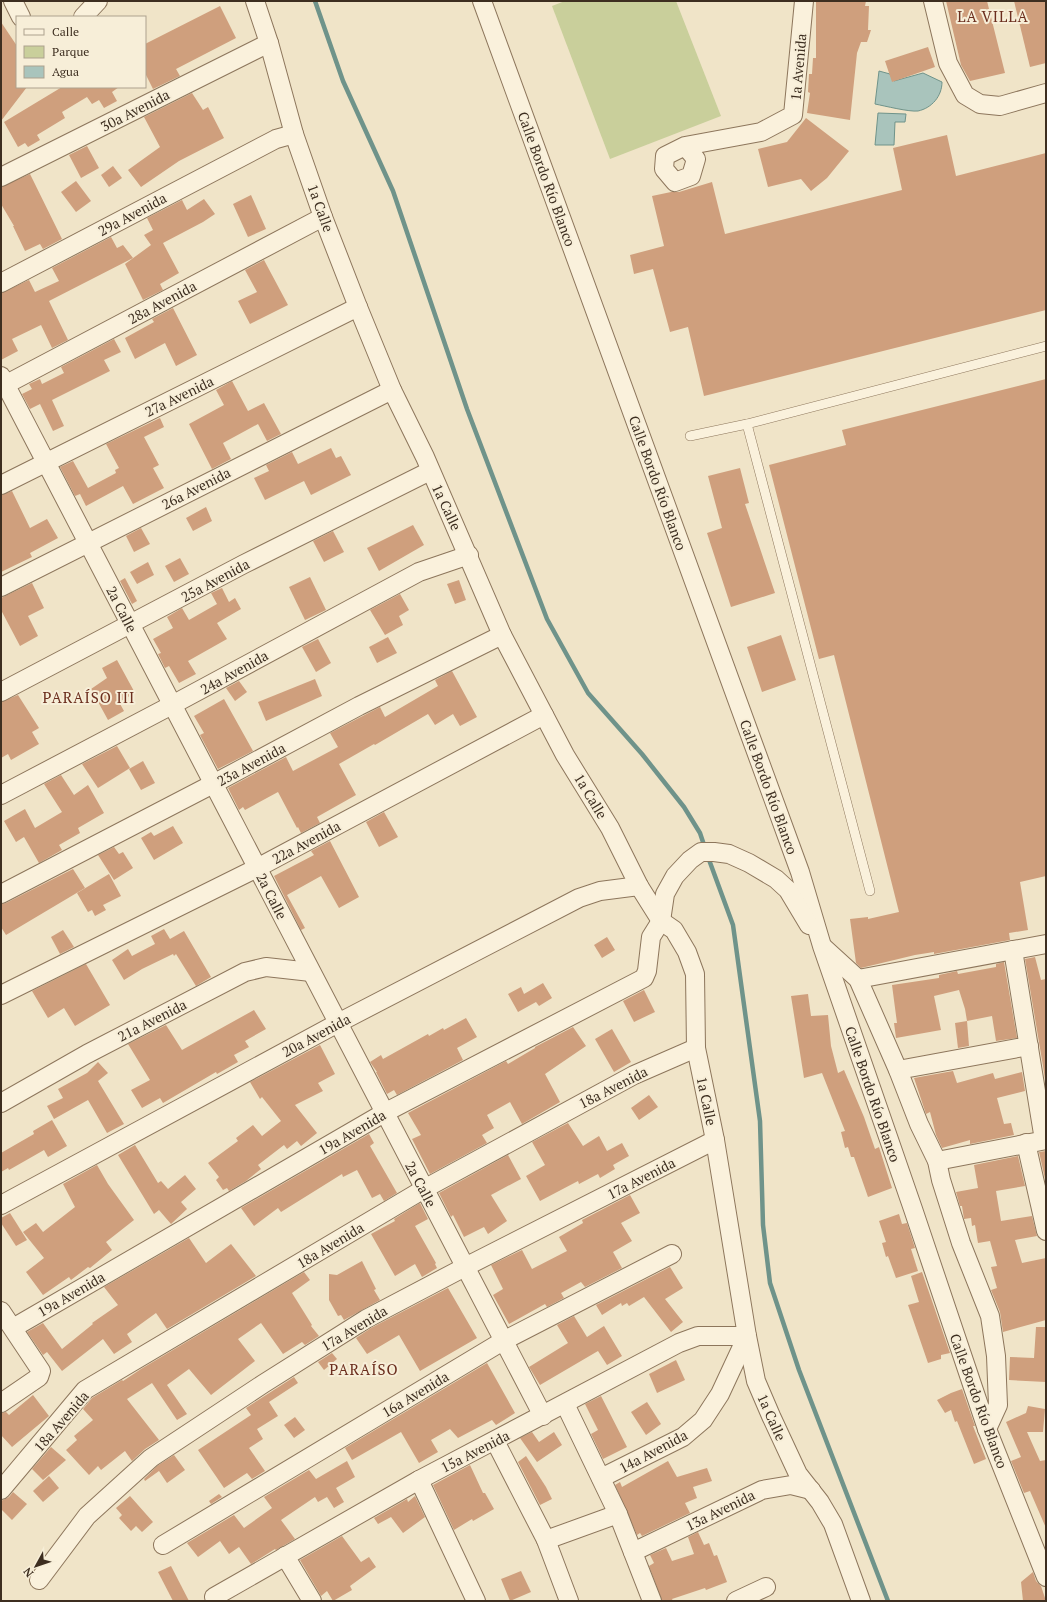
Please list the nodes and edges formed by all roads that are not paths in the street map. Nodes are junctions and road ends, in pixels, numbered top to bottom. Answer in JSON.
{"nodes":[{"id":1,"x":13,"y":1,"type":"edge"},
{"id":2,"x":98,"y":1,"type":"edge"},
{"id":3,"x":255,"y":1,"type":"edge"},
{"id":4,"x":482,"y":1,"type":"edge"},
{"id":5,"x":804,"y":1,"type":"edge"},
{"id":6,"x":933,"y":1,"type":"edge"},
{"id":7,"x":20,"y":16,"type":"edge"},
{"id":8,"x":84,"y":16,"type":"edge"},
{"id":9,"x":269,"y":43,"type":"junction"},
{"id":10,"x":1046,"y":94,"type":"edge"},
{"id":11,"x":294,"y":134,"type":"junction"},
{"id":12,"x":685,"y":146,"type":"dead end"},
{"id":13,"x":1,"y":177,"type":"edge"},
{"id":14,"x":324,"y":217,"type":"junction"},
{"id":15,"x":1,"y":283,"type":"edge"},
{"id":16,"x":358,"y":307,"type":"junction"},
{"id":17,"x":1046,"y":346,"type":"edge"},
{"id":18,"x":2,"y":383,"type":"edge"},
{"id":19,"x":392,"y":390,"type":"junction"},
{"id":20,"x":748,"y":424,"type":"junction"},
{"id":21,"x":690,"y":436,"type":"dead end"},
{"id":22,"x":46,"y":463,"type":"junction"},
{"id":23,"x":430,"y":471,"type":"junction"},
{"id":24,"x":1,"y":485,"type":"edge"},
{"id":25,"x":87,"y":542,"type":"junction"},
{"id":26,"x":469,"y":555,"type":"junction"},
{"id":27,"x":1,"y":587,"type":"edge"},
{"id":28,"x":130,"y":624,"type":"junction"},
{"id":29,"x":502,"y":635,"type":"junction"},
{"id":30,"x":1,"y":692,"type":"edge"},
{"id":31,"x":172,"y":705,"type":"junction"},
{"id":32,"x":544,"y":716,"type":"junction"},
{"id":33,"x":213,"y":784,"type":"junction"},
{"id":34,"x":1,"y":795,"type":"edge"},
{"id":35,"x":257,"y":868,"type":"junction"},
{"id":36,"x":639,"y":886,"type":"junction"},
{"id":37,"x":870,"y":891,"type":"dead end"},
{"id":38,"x":1,"y":894,"type":"edge"},
{"id":39,"x":661,"y":921,"type":"junction"},
{"id":40,"x":1046,"y":944,"type":"edge"},
{"id":41,"x":822,"y":946,"type":"junction"},
{"id":42,"x":1013,"y":950,"type":"junction"},
{"id":43,"x":311,"y":972,"type":"junction"},
{"id":44,"x":858,"y":979,"type":"junction"},
{"id":45,"x":1,"y":995,"type":"edge"},
{"id":46,"x":338,"y":1023,"type":"junction"},
{"id":47,"x":1028,"y":1046,"type":"junction"},
{"id":48,"x":696,"y":1048,"type":"junction"},
{"id":49,"x":898,"y":1070,"type":"junction"},
{"id":50,"x":1,"y":1104,"type":"edge"},
{"id":51,"x":384,"y":1113,"type":"junction"},
{"id":52,"x":715,"y":1140,"type":"junction"},
{"id":53,"x":1045,"y":1140,"type":"edge"},
{"id":54,"x":1026,"y":1143,"type":"junction"},
{"id":55,"x":937,"y":1161,"type":"junction"},
{"id":56,"x":424,"y":1189,"type":"junction"},
{"id":57,"x":1,"y":1204,"type":"edge"},
{"id":58,"x":1046,"y":1231,"type":"edge"},
{"id":59,"x":672,"y":1254,"type":"dead end"},
{"id":60,"x":465,"y":1267,"type":"junction"},
{"id":61,"x":1,"y":1311,"type":"edge"},
{"id":62,"x":13,"y":1328,"type":"junction"},
{"id":63,"x":748,"y":1336,"type":"junction"},
{"id":64,"x":503,"y":1341,"type":"junction"},
{"id":65,"x":1,"y":1403,"type":"edge"},
{"id":66,"x":565,"y":1404,"type":"junction"},
{"id":67,"x":542,"y":1416,"type":"junction"},
{"id":68,"x":987,"y":1429,"type":"junction"},
{"id":69,"x":495,"y":1441,"type":"junction"},
{"id":70,"x":601,"y":1478,"type":"junction"},
{"id":71,"x":419,"y":1480,"type":"junction"},
{"id":72,"x":1,"y":1490,"type":"edge"},
{"id":73,"x":811,"y":1490,"type":"junction"},
{"id":74,"x":618,"y":1514,"type":"junction"},
{"id":75,"x":546,"y":1540,"type":"junction"},
{"id":76,"x":163,"y":1545,"type":"dead end"},
{"id":77,"x":633,"y":1552,"type":"junction"},
{"id":78,"x":285,"y":1556,"type":"junction"},
{"id":79,"x":1046,"y":1577,"type":"edge"},
{"id":80,"x":39,"y":1580,"type":"dead end"},
{"id":81,"x":766,"y":1587,"type":"dead end"},
{"id":82,"x":214,"y":1598,"type":"dead end"},
{"id":83,"x":312,"y":1601,"type":"edge"},
{"id":84,"x":476,"y":1601,"type":"edge"},
{"id":85,"x":569,"y":1601,"type":"edge"},
{"id":86,"x":652,"y":1601,"type":"edge"},
{"id":87,"x":736,"y":1601,"type":"edge"},
{"id":88,"x":861,"y":1601,"type":"edge"}],
"edges":[{"from":1,"to":7,"type":"street"},
{"from":2,"to":8,"type":"street"},
{"from":3,"to":9,"type":"street","name":"1a Calle"},
{"from":4,"to":41,"type":"street","name":"Calle Bordo Río Blanco"},
{"from":5,"to":12,"type":"street","name":"1a Avenida"},
{"from":6,"to":10,"type":"street"},
{"from":9,"to":11,"type":"street","name":"1a Calle"},
{"from":9,"to":13,"type":"street","name":"30a Avenida"},
{"from":11,"to":14,"type":"street","name":"1a Calle"},
{"from":11,"to":15,"type":"street","name":"29a Avenida"},
{"from":14,"to":16,"type":"street","name":"1a Calle"},
{"from":14,"to":18,"type":"street","name":"28a Avenida"},
{"from":16,"to":19,"type":"street","name":"1a Calle"},
{"from":16,"to":22,"type":"street","name":"27a Avenida"},
{"from":17,"to":20,"type":"lane"},
{"from":18,"to":22,"type":"street","name":"2a Calle"},
{"from":19,"to":23,"type":"street","name":"1a Calle"},
{"from":19,"to":25,"type":"street","name":"26a Avenida"},
{"from":20,"to":21,"type":"lane"},
{"from":20,"to":37,"type":"lane"},
{"from":22,"to":24,"type":"street","name":"27a Avenida"},
{"from":22,"to":25,"type":"street","name":"2a Calle"},
{"from":23,"to":26,"type":"street","name":"1a Calle"},
{"from":23,"to":28,"type":"street","name":"25a Avenida"},
{"from":25,"to":27,"type":"street","name":"26a Avenida"},
{"from":25,"to":28,"type":"street","name":"2a Calle"},
{"from":26,"to":29,"type":"street","name":"1a Calle"},
{"from":26,"to":31,"type":"street","name":"24a Avenida"},
{"from":28,"to":30,"type":"street","name":"25a Avenida"},
{"from":28,"to":31,"type":"street","name":"2a Calle"},
{"from":29,"to":32,"type":"street","name":"1a Calle"},
{"from":29,"to":33,"type":"street","name":"23a Avenida"},
{"from":31,"to":33,"type":"street","name":"2a Calle"},
{"from":31,"to":34,"type":"street","name":"24a Avenida"},
{"from":32,"to":35,"type":"street","name":"22a Avenida"},
{"from":32,"to":36,"type":"street","name":"1a Calle"},
{"from":33,"to":35,"type":"street","name":"2a Calle"},
{"from":33,"to":38,"type":"street","name":"23a Avenida"},
{"from":35,"to":43,"type":"street","name":"2a Calle"},
{"from":35,"to":45,"type":"street","name":"22a Avenida"},
{"from":36,"to":39,"type":"street","name":"1a Calle"},
{"from":36,"to":46,"type":"street","name":"20a Avenida"},
{"from":39,"to":41,"type":"street"},
{"from":39,"to":48,"type":"street","name":"1a Calle"},
{"from":39,"to":51,"type":"street","name":"19a Avenida"},
{"from":40,"to":42,"type":"street"},
{"from":41,"to":44,"type":"street"},
{"from":41,"to":68,"type":"street","name":"Calle Bordo Río Blanco"},
{"from":42,"to":44,"type":"street"},
{"from":42,"to":47,"type":"street"},
{"from":43,"to":46,"type":"street","name":"2a Calle"},
{"from":43,"to":50,"type":"street","name":"21a Avenida"},
{"from":44,"to":49,"type":"street"},
{"from":46,"to":51,"type":"street","name":"2a Calle"},
{"from":46,"to":57,"type":"street","name":"20a Avenida"},
{"from":47,"to":49,"type":"street"},
{"from":47,"to":53,"type":"street"},
{"from":48,"to":52,"type":"street","name":"1a Calle"},
{"from":48,"to":56,"type":"street","name":"18a Avenida"},
{"from":49,"to":55,"type":"street"},
{"from":51,"to":56,"type":"street","name":"2a Calle"},
{"from":51,"to":62,"type":"street","name":"19a Avenida"},
{"from":52,"to":60,"type":"street","name":"17a Avenida"},
{"from":52,"to":63,"type":"street","name":"1a Calle"},
{"from":53,"to":54,"type":"street"},
{"from":54,"to":55,"type":"street"},
{"from":54,"to":58,"type":"street"},
{"from":55,"to":68,"type":"street"},
{"from":56,"to":60,"type":"street","name":"2a Calle"},
{"from":56,"to":72,"type":"street","name":"18a Avenida"},
{"from":59,"to":64,"type":"street","name":"16a Avenida"},
{"from":60,"to":64,"type":"street","name":"2a Calle"},
{"from":60,"to":80,"type":"street","name":"17a Avenida"},
{"from":61,"to":62,"type":"street"},
{"from":62,"to":65,"type":"street"},
{"from":63,"to":66,"type":"street","name":"15a Avenida"},
{"from":63,"to":70,"type":"street","name":"14a Avenida"},
{"from":63,"to":73,"type":"street","name":"1a Calle"},
{"from":64,"to":67,"type":"street","name":"2a Calle"},
{"from":64,"to":76,"type":"street","name":"16a Avenida"},
{"from":66,"to":67,"type":"street","name":"15a Avenida"},
{"from":66,"to":70,"type":"street"},
{"from":67,"to":69,"type":"street","name":"15a Avenida"},
{"from":68,"to":79,"type":"street","name":"Calle Bordo Río Blanco"},
{"from":69,"to":71,"type":"street","name":"15a Avenida"},
{"from":69,"to":75,"type":"street"},
{"from":70,"to":74,"type":"street"},
{"from":71,"to":78,"type":"street","name":"15a Avenida"},
{"from":71,"to":84,"type":"street"},
{"from":73,"to":77,"type":"street","name":"13a Avenida"},
{"from":73,"to":88,"type":"street","name":"1a Calle"},
{"from":74,"to":75,"type":"street"},
{"from":74,"to":77,"type":"street"},
{"from":75,"to":85,"type":"street"},
{"from":77,"to":86,"type":"street"},
{"from":78,"to":82,"type":"street","name":"15a Avenida"},
{"from":78,"to":83,"type":"street"},
{"from":81,"to":87,"type":"street"}]}
